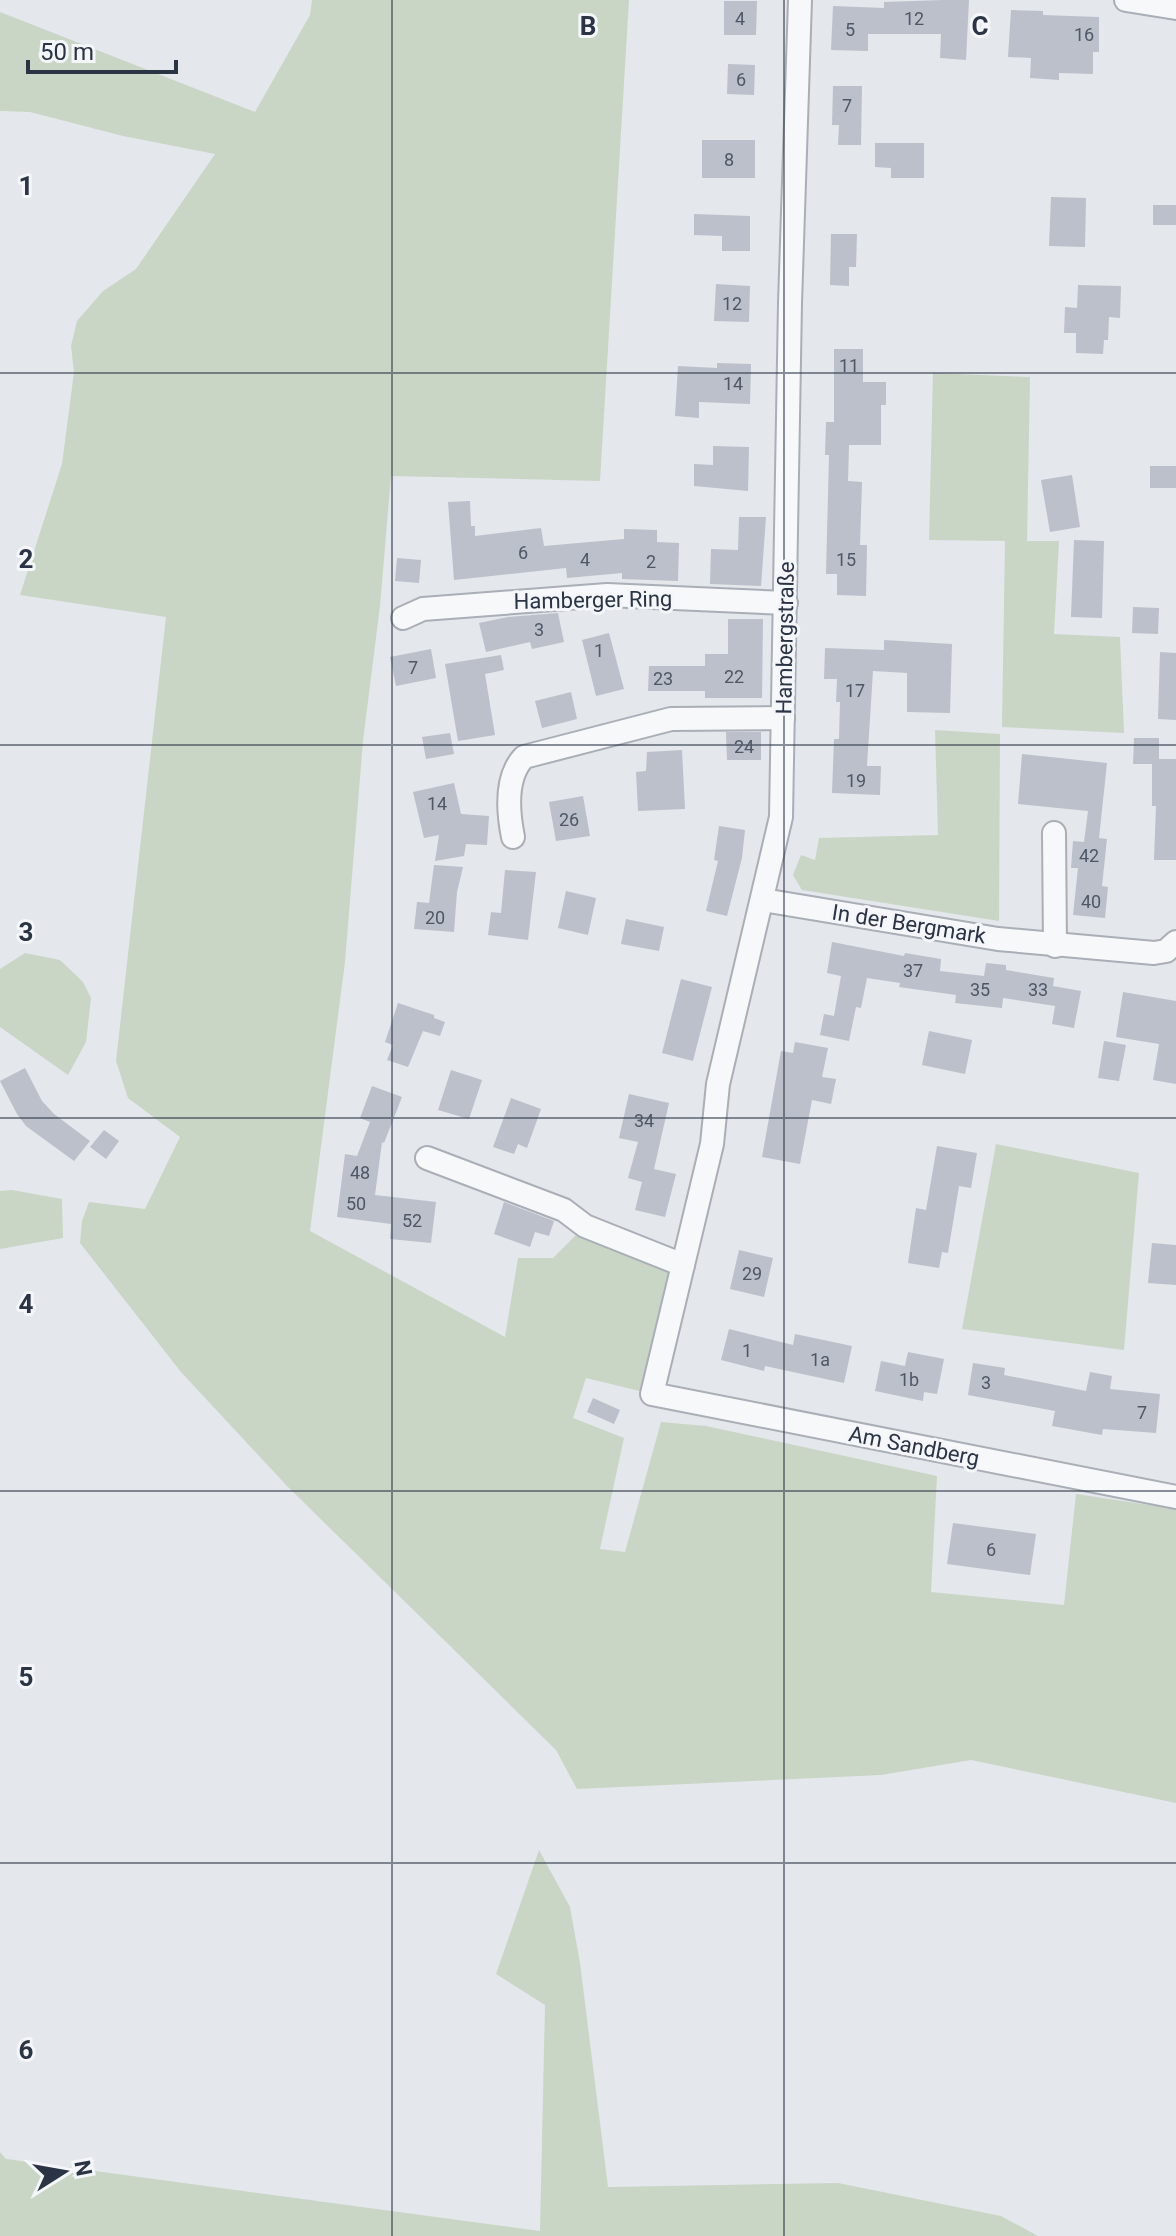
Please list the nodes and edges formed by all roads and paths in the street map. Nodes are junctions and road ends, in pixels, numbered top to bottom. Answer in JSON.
{"nodes":[{"id":1,"x":800,"y":0,"type":"edge"},
{"id":2,"x":1128,"y":0,"type":"edge"},
{"id":3,"x":1176,"y":8,"type":"edge"},
{"id":4,"x":786,"y":603,"type":"junction"},
{"id":5,"x":403,"y":618,"type":"dead end"},
{"id":6,"x":783,"y":718,"type":"junction"},
{"id":7,"x":1054,"y":833,"type":"dead end"},
{"id":8,"x":513,"y":837,"type":"dead end"},
{"id":9,"x":763,"y":900,"type":"junction"},
{"id":10,"x":1176,"y":942,"type":"edge"},
{"id":11,"x":1055,"y":946,"type":"junction"},
{"id":12,"x":427,"y":1158,"type":"dead end"},
{"id":13,"x":683,"y":1265,"type":"junction"},
{"id":14,"x":652,"y":1394,"type":"joint"},
{"id":15,"x":1176,"y":1497,"type":"edge"}],
"edges":[{"from":1,"to":4,"type":"street","name":"Hambergstraße"},
{"from":2,"to":3,"type":"street"},
{"from":4,"to":5,"type":"street","name":"Hamberger Ring"},
{"from":4,"to":6,"type":"street","name":"Hambergstraße"},
{"from":6,"to":8,"type":"street"},
{"from":6,"to":9,"type":"street","name":"Hambergstraße"},
{"from":7,"to":11,"type":"street"},
{"from":9,"to":11,"type":"street","name":"In der Bergmark"},
{"from":9,"to":13,"type":"street","name":"Hambergstraße"},
{"from":10,"to":11,"type":"street","name":"In der Bergmark"},
{"from":12,"to":13,"type":"street"},
{"from":13,"to":14,"type":"street","name":"Hambergstraße"},
{"from":14,"to":15,"type":"street","name":"Am Sandberg"}]}
